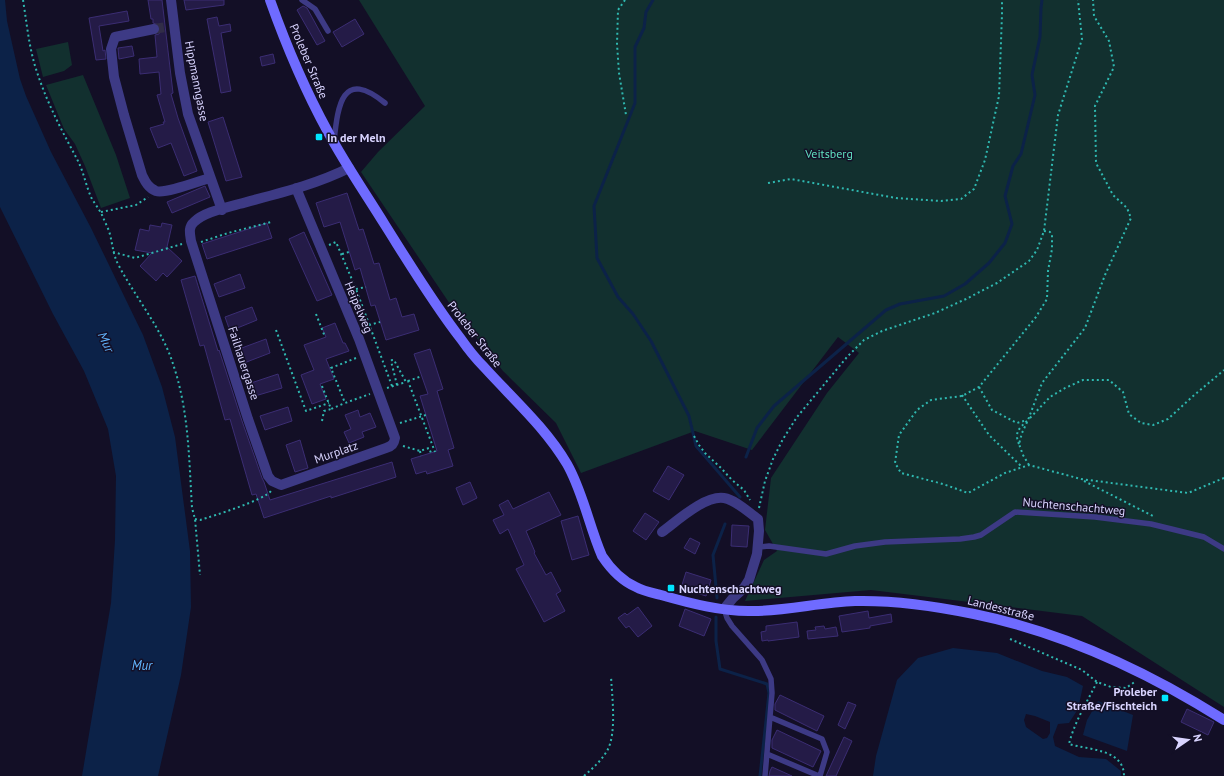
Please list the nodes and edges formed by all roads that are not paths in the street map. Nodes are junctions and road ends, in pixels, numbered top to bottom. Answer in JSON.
{"nodes":[{"id":1,"x":171,"y":0,"type":"edge"},
{"id":2,"x":270,"y":0,"type":"edge"},
{"id":3,"x":302,"y":0,"type":"edge"},
{"id":4,"x":154,"y":29,"type":"tunnel mouth"},
{"id":5,"x":328,"y":31,"type":"dead end"},
{"id":6,"x":384,"y":103,"type":"dead end"},
{"id":7,"x":334,"y":143,"type":"junction"},
{"id":8,"x":349,"y":168,"type":"junction"},
{"id":9,"x":210,"y":178,"type":"junction"},
{"id":10,"x":296,"y":188,"type":"junction"},
{"id":11,"x":222,"y":210,"type":"junction"},
{"id":12,"x":395,"y":441,"type":"joint"},
{"id":13,"x":278,"y":485,"type":"joint"},
{"id":14,"x":662,"y":532,"type":"dead end"},
{"id":15,"x":758,"y":547,"type":"junction"},
{"id":16,"x":1224,"y":549,"type":"edge"},
{"id":17,"x":724,"y":609,"type":"junction"},
{"id":18,"x":752,"y":611,"type":"joint"},
{"id":19,"x":770,"y":717,"type":"junction"},
{"id":20,"x":1224,"y":720,"type":"edge"},
{"id":21,"x":767,"y":754,"type":"junction"},
{"id":22,"x":765,"y":776,"type":"edge"},
{"id":23,"x":819,"y":776,"type":"edge"}],
"edges":[{"from":1,"to":9,"type":"street","name":"Hippmanngasse"},
{"from":2,"to":7,"type":"main road","name":"Proleber Straße"},
{"from":3,"to":5,"type":"lane"},
{"from":4,"to":9,"type":"street"},
{"from":6,"to":7,"type":"lane"},
{"from":7,"to":8,"type":"main road","name":"Proleber Straße"},
{"from":8,"to":10,"type":"street"},
{"from":8,"to":17,"type":"main road","name":"Proleber Straße"},
{"from":9,"to":11,"type":"street","name":"Hippmanngasse"},
{"from":10,"to":11,"type":"street"},
{"from":10,"to":12,"type":"street","name":"Heipelweg"},
{"from":11,"to":13,"type":"street","name":"Failhauergasse"},
{"from":12,"to":13,"type":"street","name":"Murplatz"},
{"from":14,"to":15,"type":"street"},
{"from":15,"to":16,"type":"lane","name":"Nuchtenschachtweg"},
{"from":15,"to":17,"type":"street"},
{"from":17,"to":18,"type":"main road","name":"Proleber Straße"},
{"from":17,"to":19,"type":"lane"},
{"from":18,"to":20,"type":"main road","name":"Landesstraße"},
{"from":19,"to":21,"type":"lane"},
{"from":19,"to":23,"type":"lane"},
{"from":21,"to":22,"type":"lane"},
{"from":21,"to":23,"type":"lane"}]}
